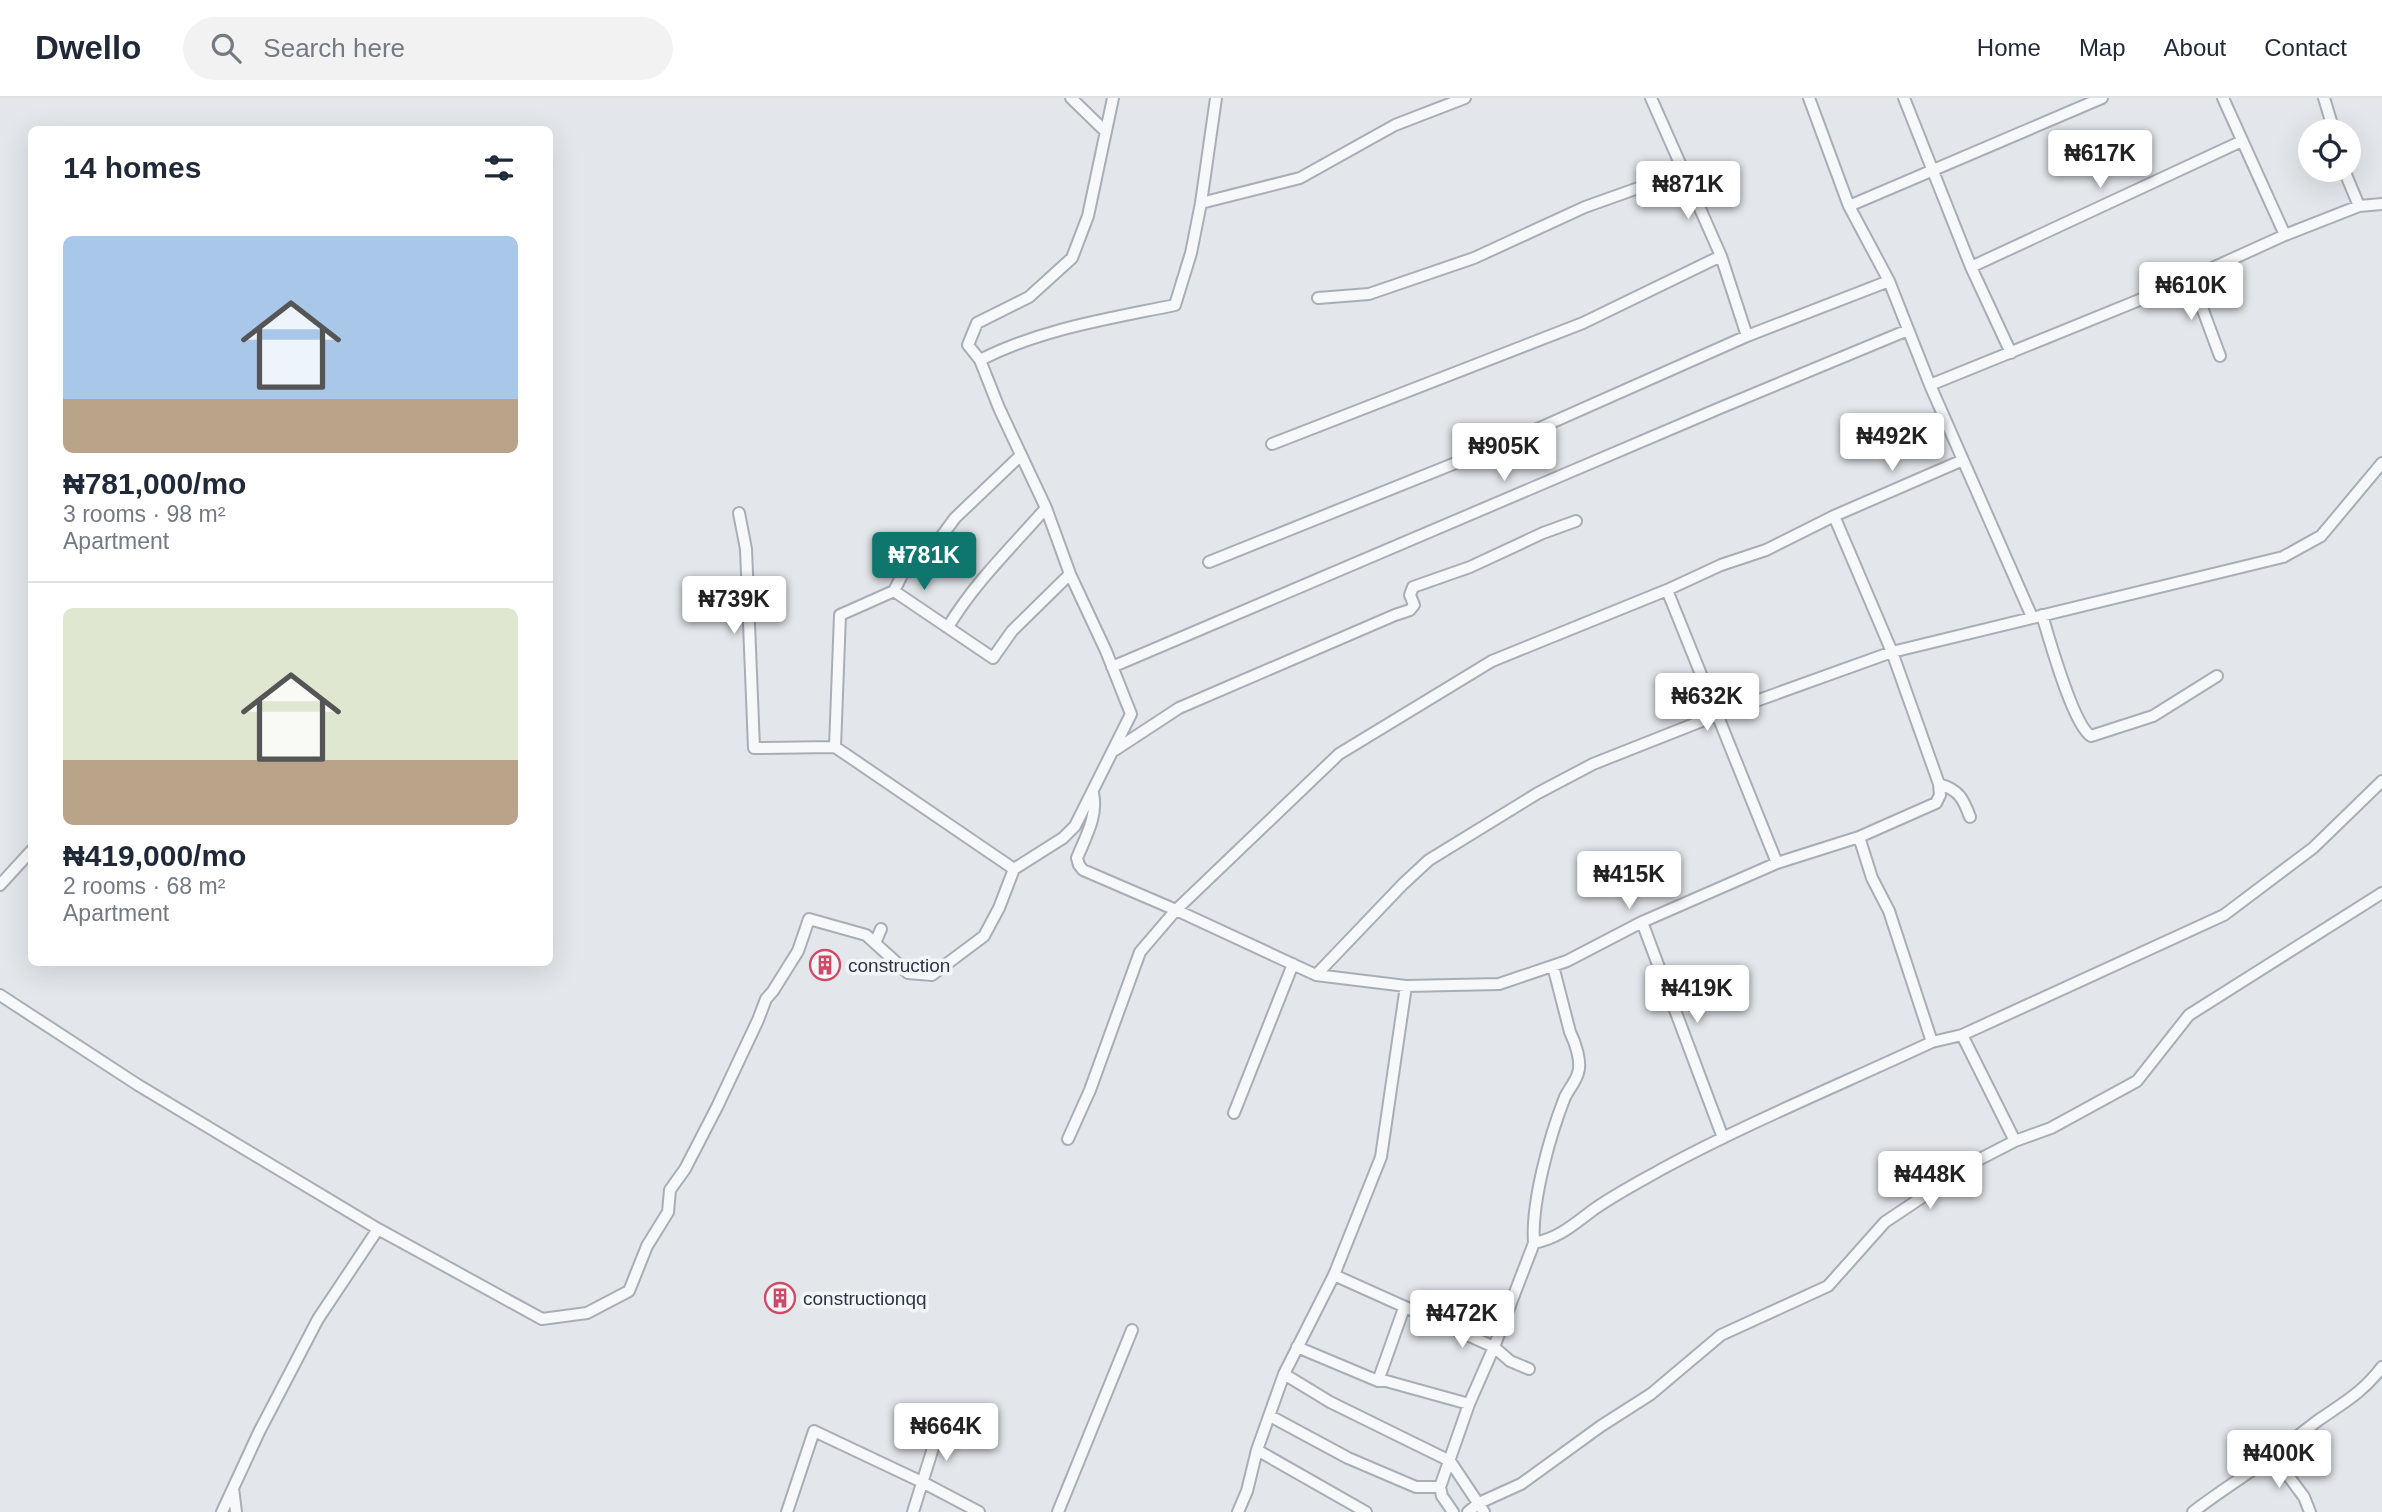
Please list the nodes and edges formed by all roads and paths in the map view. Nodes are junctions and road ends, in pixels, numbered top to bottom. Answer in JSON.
{"nodes":[{"id":1,"x":1071,"y":98,"type":"edge"},
{"id":2,"x":1113,"y":98,"type":"edge"},
{"id":3,"x":1216,"y":98,"type":"edge"},
{"id":4,"x":1435,"y":98,"type":"edge"},
{"id":5,"x":1465,"y":98,"type":"edge"},
{"id":6,"x":1651,"y":98,"type":"edge"},
{"id":7,"x":1809,"y":98,"type":"edge"},
{"id":8,"x":1904,"y":98,"type":"edge"},
{"id":9,"x":2102,"y":98,"type":"edge"},
{"id":10,"x":2224,"y":98,"type":"edge"},
{"id":11,"x":2324,"y":98,"type":"edge"},
{"id":12,"x":1426,"y":113,"type":"junction"},
{"id":13,"x":2330,"y":119,"type":"edge"},
{"id":14,"x":1105,"y":131,"type":"junction"},
{"id":15,"x":2242,"y":141,"type":"junction"},
{"id":16,"x":1683,"y":172,"type":"junction"},
{"id":17,"x":1932,"y":172,"type":"junction"},
{"id":18,"x":2349,"y":182,"type":"edge"},
{"id":19,"x":1201,"y":203,"type":"junction"},
{"id":20,"x":2382,"y":204,"type":"edge"},
{"id":21,"x":1849,"y":206,"type":"junction"},
{"id":22,"x":2359,"y":206,"type":"junction"},
{"id":23,"x":2284,"y":235,"type":"junction"},
{"id":24,"x":1721,"y":256,"type":"junction"},
{"id":25,"x":1971,"y":267,"type":"junction"},
{"id":26,"x":2191,"y":278,"type":"junction"},
{"id":27,"x":1889,"y":281,"type":"junction"},
{"id":28,"x":1318,"y":299,"type":"dead end"},
{"id":29,"x":1908,"y":330,"type":"junction"},
{"id":30,"x":1747,"y":336,"type":"junction"},
{"id":31,"x":2011,"y":352,"type":"junction"},
{"id":32,"x":2220,"y":356,"type":"dead end"},
{"id":33,"x":980,"y":360,"type":"junction"},
{"id":34,"x":1930,"y":385,"type":"junction"},
{"id":35,"x":1272,"y":444,"type":"dead end"},
{"id":36,"x":1021,"y":455,"type":"junction"},
{"id":37,"x":1963,"y":460,"type":"junction"},
{"id":38,"x":2382,"y":463,"type":"edge"},
{"id":39,"x":1046,"y":508,"type":"junction"},
{"id":40,"x":739,"y":513,"type":"dead end"},
{"id":41,"x":1834,"y":516,"type":"junction"},
{"id":42,"x":1576,"y":521,"type":"dead end"},
{"id":43,"x":1209,"y":562,"type":"dead end"},
{"id":44,"x":1070,"y":574,"type":"junction"},
{"id":45,"x":1667,"y":590,"type":"junction"},
{"id":46,"x":894,"y":592,"type":"junction"},
{"id":47,"x":2037,"y":616,"type":"junction"},
{"id":48,"x":948,"y":627,"type":"junction"},
{"id":49,"x":1892,"y":652,"type":"junction"},
{"id":50,"x":1112,"y":667,"type":"junction"},
{"id":51,"x":2217,"y":677,"type":"dead end"},
{"id":52,"x":1717,"y":715,"type":"junction"},
{"id":53,"x":835,"y":747,"type":"junction"},
{"id":54,"x":1112,"y":751,"type":"junction"},
{"id":55,"x":2382,"y":781,"type":"edge"},
{"id":56,"x":1939,"y":784,"type":"junction"},
{"id":57,"x":1093,"y":793,"type":"junction"},
{"id":58,"x":1969,"y":817,"type":"dead end"},
{"id":59,"x":1859,"y":837,"type":"junction"},
{"id":60,"x":28,"y":854,"type":"edge"},
{"id":61,"x":1777,"y":863,"type":"junction"},
{"id":62,"x":1014,"y":869,"type":"junction"},
{"id":63,"x":0,"y":885,"type":"edge"},
{"id":64,"x":2382,"y":893,"type":"edge"},
{"id":65,"x":1176,"y":910,"type":"junction"},
{"id":66,"x":1642,"y":922,"type":"junction"},
{"id":67,"x":881,"y":929,"type":"dead end"},
{"id":68,"x":874,"y":943,"type":"junction"},
{"id":69,"x":1293,"y":964,"type":"junction"},
{"id":70,"x":1553,"y":966,"type":"junction"},
{"id":71,"x":1316,"y":975,"type":"junction"},
{"id":72,"x":1406,"y":986,"type":"junction"},
{"id":73,"x":0,"y":995,"type":"edge"},
{"id":74,"x":1962,"y":1035,"type":"junction"},
{"id":75,"x":1932,"y":1042,"type":"junction"},
{"id":76,"x":1234,"y":1113,"type":"dead end"},
{"id":77,"x":1723,"y":1138,"type":"junction"},
{"id":78,"x":1069,"y":1139,"type":"dead end"},
{"id":79,"x":2015,"y":1141,"type":"junction"},
{"id":80,"x":378,"y":1229,"type":"junction"},
{"id":81,"x":1534,"y":1243,"type":"junction"},
{"id":82,"x":1334,"y":1275,"type":"junction"},
{"id":83,"x":1404,"y":1308,"type":"junction"},
{"id":84,"x":1132,"y":1330,"type":"dead end"},
{"id":85,"x":1297,"y":1348,"type":"junction"},
{"id":86,"x":1494,"y":1348,"type":"junction"},
{"id":87,"x":2382,"y":1367,"type":"edge"},
{"id":88,"x":1529,"y":1369,"type":"dead end"},
{"id":89,"x":1284,"y":1374,"type":"junction"},
{"id":90,"x":1378,"y":1381,"type":"junction"},
{"id":91,"x":1469,"y":1404,"type":"junction"},
{"id":92,"x":1270,"y":1416,"type":"junction"},
{"id":93,"x":942,"y":1433,"type":"dead end"},
{"id":94,"x":1257,"y":1450,"type":"junction"},
{"id":95,"x":2272,"y":1454,"type":"junction"},
{"id":96,"x":1450,"y":1461,"type":"junction"},
{"id":97,"x":924,"y":1483,"type":"junction"},
{"id":98,"x":1440,"y":1487,"type":"junction"},
{"id":99,"x":233,"y":1488,"type":"junction"},
{"id":100,"x":1482,"y":1507,"type":"edge"},
{"id":101,"x":222,"y":1512,"type":"edge"},
{"id":102,"x":236,"y":1512,"type":"edge"},
{"id":103,"x":787,"y":1512,"type":"edge"},
{"id":104,"x":913,"y":1512,"type":"edge"},
{"id":105,"x":979,"y":1512,"type":"edge"},
{"id":106,"x":1058,"y":1512,"type":"edge"},
{"id":107,"x":1238,"y":1512,"type":"edge"},
{"id":108,"x":1366,"y":1512,"type":"edge"},
{"id":109,"x":1453,"y":1512,"type":"edge"},
{"id":110,"x":1468,"y":1512,"type":"edge"},
{"id":111,"x":2193,"y":1512,"type":"edge"},
{"id":112,"x":2310,"y":1512,"type":"edge"}],
"edges":[{"from":1,"to":14,"type":"street"},
{"from":2,"to":14,"type":"street"},
{"from":3,"to":19,"type":"street"},
{"from":4,"to":12,"type":"street"},
{"from":5,"to":12,"type":"street"},
{"from":6,"to":16,"type":"street"},
{"from":7,"to":21,"type":"street"},
{"from":8,"to":17,"type":"street"},
{"from":9,"to":17,"type":"street"},
{"from":10,"to":15,"type":"street"},
{"from":11,"to":13,"type":"street"},
{"from":12,"to":19,"type":"street"},
{"from":14,"to":33,"type":"street"},
{"from":15,"to":23,"type":"street"},
{"from":15,"to":25,"type":"street"},
{"from":16,"to":24,"type":"street"},
{"from":16,"to":28,"type":"street"},
{"from":17,"to":21,"type":"street"},
{"from":17,"to":25,"type":"street"},
{"from":18,"to":22,"type":"street"},
{"from":19,"to":33,"type":"street"},
{"from":20,"to":22,"type":"street"},
{"from":21,"to":27,"type":"street"},
{"from":22,"to":23,"type":"street"},
{"from":23,"to":26,"type":"street"},
{"from":24,"to":30,"type":"street"},
{"from":24,"to":35,"type":"street"},
{"from":25,"to":31,"type":"street"},
{"from":26,"to":31,"type":"street"},
{"from":26,"to":32,"type":"street"},
{"from":27,"to":29,"type":"street"},
{"from":27,"to":30,"type":"street"},
{"from":29,"to":34,"type":"street"},
{"from":29,"to":50,"type":"street"},
{"from":30,"to":43,"type":"street"},
{"from":31,"to":34,"type":"street"},
{"from":33,"to":36,"type":"street"},
{"from":34,"to":37,"type":"street"},
{"from":36,"to":39,"type":"street"},
{"from":36,"to":46,"type":"street"},
{"from":37,"to":41,"type":"street"},
{"from":37,"to":47,"type":"street"},
{"from":38,"to":47,"type":"street"},
{"from":39,"to":44,"type":"street"},
{"from":39,"to":48,"type":"street"},
{"from":40,"to":53,"type":"street"},
{"from":41,"to":45,"type":"street"},
{"from":41,"to":49,"type":"street"},
{"from":42,"to":54,"type":"street"},
{"from":44,"to":48,"type":"street"},
{"from":44,"to":50,"type":"street"},
{"from":45,"to":52,"type":"street"},
{"from":45,"to":65,"type":"street"},
{"from":46,"to":48,"type":"street"},
{"from":46,"to":53,"type":"street"},
{"from":47,"to":49,"type":"street"},
{"from":47,"to":51,"type":"street"},
{"from":49,"to":52,"type":"street"},
{"from":49,"to":56,"type":"street"},
{"from":50,"to":54,"type":"street"},
{"from":52,"to":61,"type":"street"},
{"from":52,"to":71,"type":"street"},
{"from":53,"to":62,"type":"street"},
{"from":54,"to":57,"type":"street"},
{"from":55,"to":74,"type":"street"},
{"from":56,"to":58,"type":"street"},
{"from":56,"to":59,"type":"street"},
{"from":57,"to":62,"type":"street"},
{"from":57,"to":65,"type":"street"},
{"from":59,"to":61,"type":"street"},
{"from":59,"to":75,"type":"street"},
{"from":60,"to":63,"type":"street"},
{"from":61,"to":66,"type":"street"},
{"from":62,"to":68,"type":"street"},
{"from":64,"to":79,"type":"street"},
{"from":65,"to":69,"type":"street"},
{"from":65,"to":78,"type":"street"},
{"from":66,"to":70,"type":"street"},
{"from":66,"to":77,"type":"street"},
{"from":67,"to":68,"type":"street"},
{"from":68,"to":80,"type":"street"},
{"from":69,"to":71,"type":"street"},
{"from":69,"to":76,"type":"street"},
{"from":70,"to":72,"type":"street"},
{"from":70,"to":81,"type":"street"},
{"from":71,"to":72,"type":"street"},
{"from":72,"to":82,"type":"street"},
{"from":73,"to":80,"type":"street"},
{"from":74,"to":75,"type":"street"},
{"from":74,"to":79,"type":"street"},
{"from":75,"to":77,"type":"street"},
{"from":77,"to":81,"type":"street"},
{"from":79,"to":100,"type":"street"},
{"from":80,"to":99,"type":"street"},
{"from":81,"to":86,"type":"street"},
{"from":82,"to":83,"type":"street"},
{"from":82,"to":85,"type":"street"},
{"from":83,"to":86,"type":"street"},
{"from":83,"to":90,"type":"street"},
{"from":84,"to":106,"type":"street"},
{"from":85,"to":89,"type":"street"},
{"from":85,"to":90,"type":"street"},
{"from":86,"to":88,"type":"street"},
{"from":86,"to":91,"type":"street"},
{"from":87,"to":95,"type":"street"},
{"from":89,"to":92,"type":"street"},
{"from":89,"to":96,"type":"street"},
{"from":90,"to":91,"type":"street"},
{"from":91,"to":96,"type":"street"},
{"from":92,"to":94,"type":"street"},
{"from":92,"to":98,"type":"street"},
{"from":93,"to":97,"type":"street"},
{"from":94,"to":107,"type":"street"},
{"from":94,"to":108,"type":"street"},
{"from":95,"to":111,"type":"street"},
{"from":95,"to":112,"type":"street"},
{"from":96,"to":98,"type":"street"},
{"from":96,"to":100,"type":"street"},
{"from":97,"to":103,"type":"street"},
{"from":97,"to":104,"type":"street"},
{"from":97,"to":105,"type":"street"},
{"from":98,"to":109,"type":"street"},
{"from":99,"to":101,"type":"street"},
{"from":99,"to":102,"type":"street"},
{"from":100,"to":110,"type":"street"}]}
